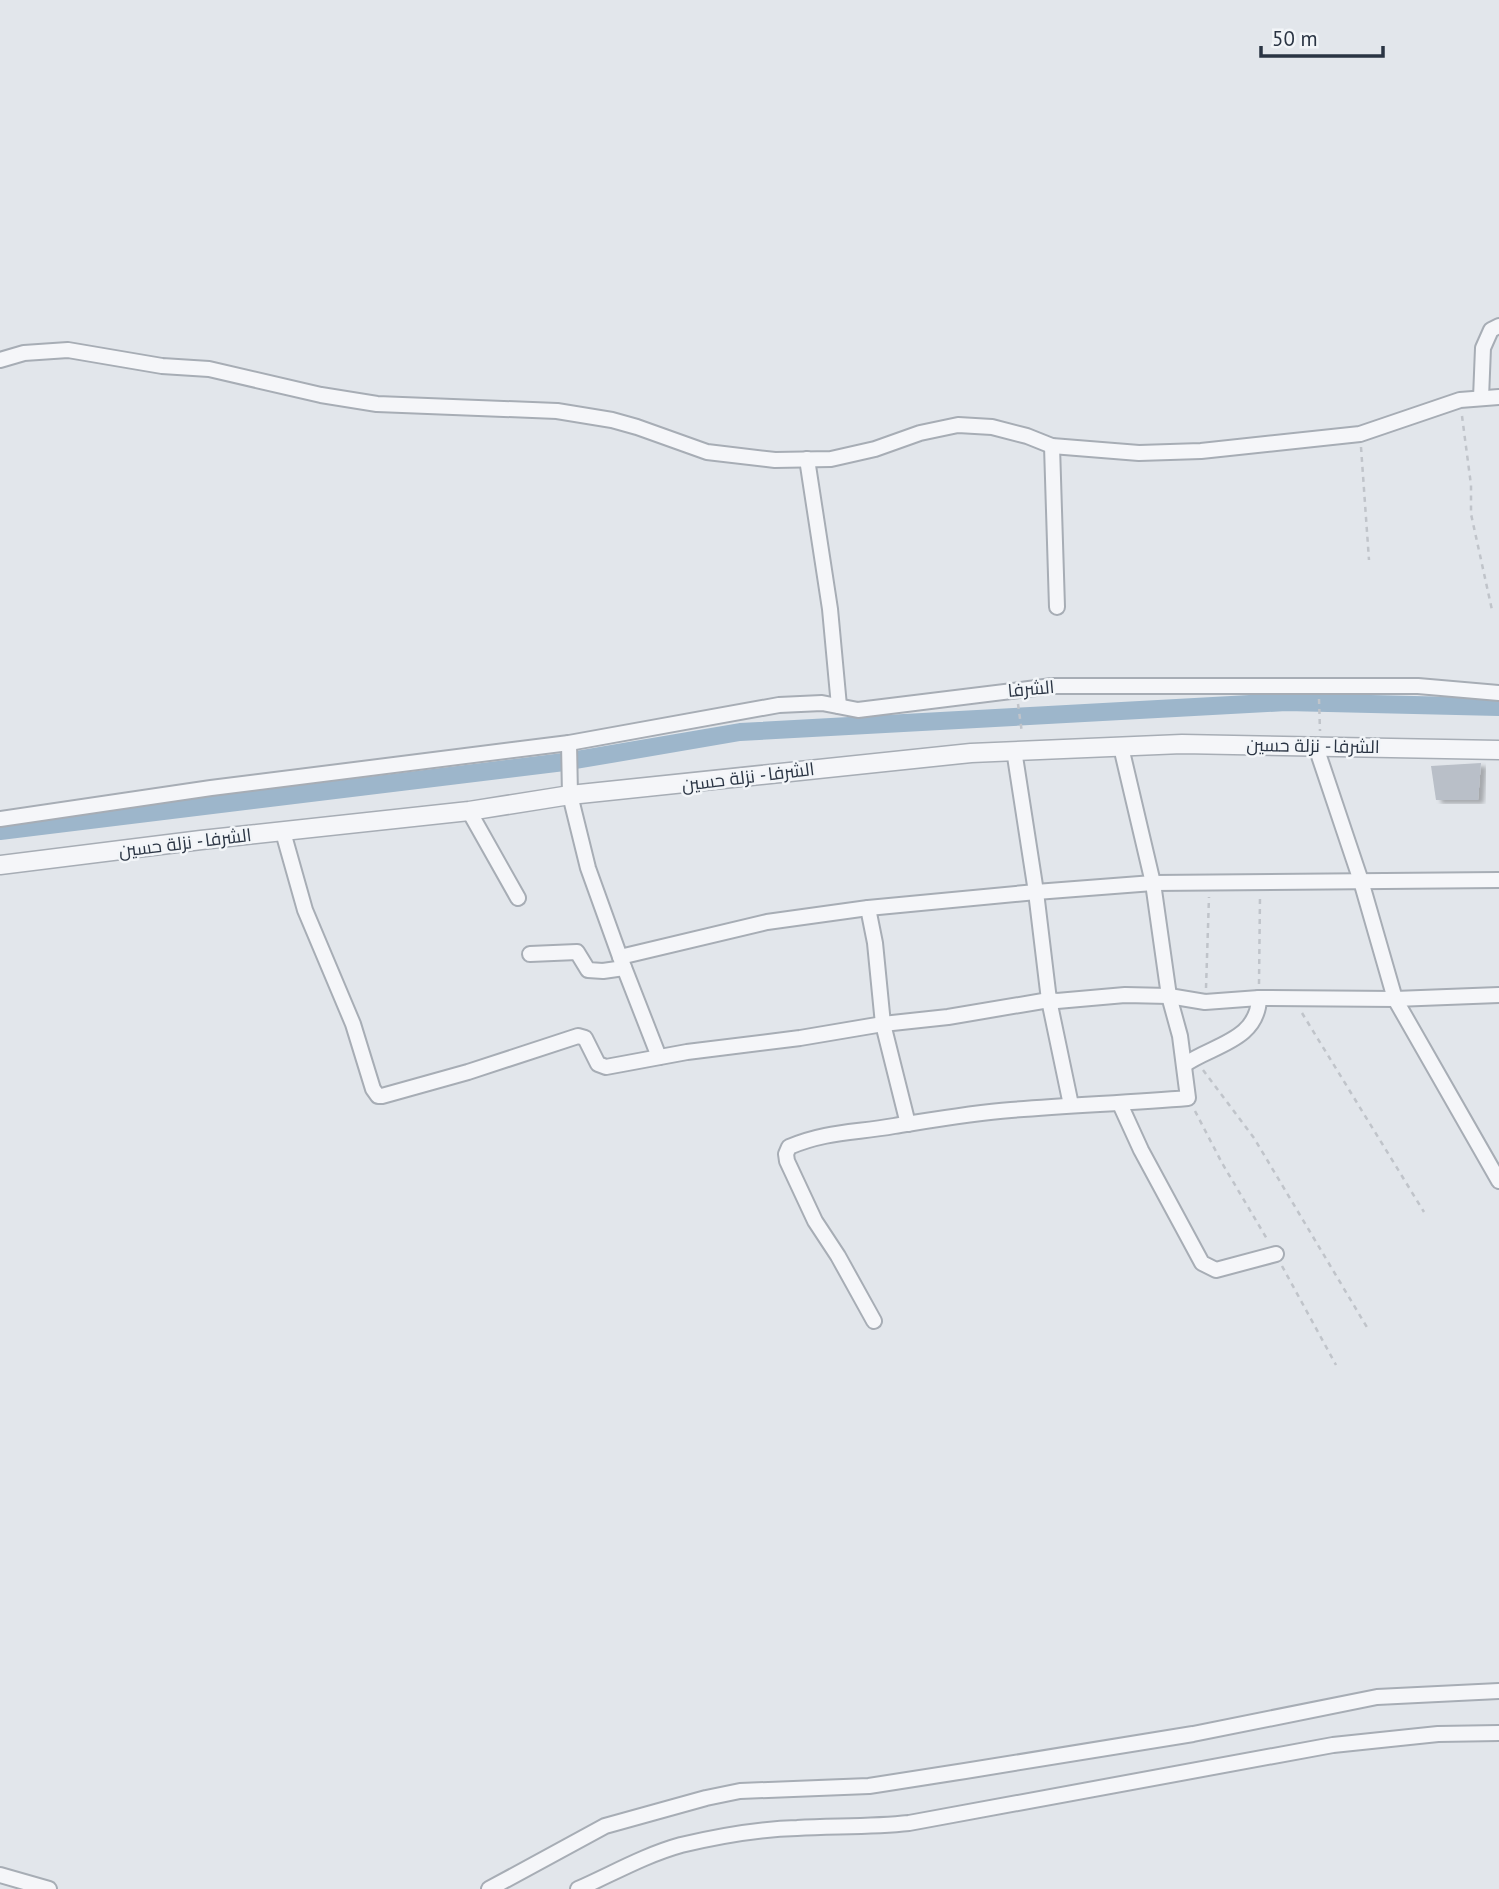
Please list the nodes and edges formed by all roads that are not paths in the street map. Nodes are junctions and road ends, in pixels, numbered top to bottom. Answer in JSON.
{"nodes":[{"id":1,"x":1499,"y":326,"type":"edge"},
{"id":2,"x":0,"y":360,"type":"edge"},
{"id":3,"x":1499,"y":397,"type":"edge"},
{"id":4,"x":1481,"y":398,"type":"junction"},
{"id":5,"x":1052,"y":446,"type":"junction"},
{"id":6,"x":807,"y":459,"type":"junction"},
{"id":7,"x":1057,"y":607,"type":"dead end"},
{"id":8,"x":1499,"y":693,"type":"edge"},
{"id":9,"x":839,"y":706,"type":"junction"},
{"id":10,"x":569,"y":747,"type":"junction"},
{"id":11,"x":1121,"y":747,"type":"junction"},
{"id":12,"x":1316,"y":747,"type":"junction"},
{"id":13,"x":1014,"y":750,"type":"junction"},
{"id":14,"x":1499,"y":750,"type":"edge"},
{"id":15,"x":570,"y":795,"type":"junction"},
{"id":16,"x":469,"y":811,"type":"junction"},
{"id":17,"x":0,"y":819,"type":"edge"},
{"id":18,"x":283,"y":832,"type":"junction"},
{"id":19,"x":0,"y":865,"type":"edge"},
{"id":20,"x":1499,"y":880,"type":"edge"},
{"id":21,"x":1361,"y":881,"type":"junction"},
{"id":22,"x":1153,"y":883,"type":"junction"},
{"id":23,"x":1036,"y":892,"type":"junction"},
{"id":24,"x":518,"y":898,"type":"dead end"},
{"id":25,"x":867,"y":908,"type":"junction"},
{"id":26,"x":530,"y":954,"type":"dead end"},
{"id":27,"x":622,"y":963,"type":"junction"},
{"id":28,"x":1499,"y":995,"type":"edge"},
{"id":29,"x":1169,"y":996,"type":"junction"},
{"id":30,"x":1259,"y":998,"type":"junction"},
{"id":31,"x":1395,"y":999,"type":"junction"},
{"id":32,"x":1049,"y":1000,"type":"junction"},
{"id":33,"x":883,"y":1024,"type":"junction"},
{"id":34,"x":659,"y":1057,"type":"junction"},
{"id":35,"x":1189,"y":1062,"type":"junction"},
{"id":36,"x":1120,"y":1104,"type":"junction"},
{"id":37,"x":1071,"y":1105,"type":"junction"},
{"id":38,"x":908,"y":1124,"type":"junction"},
{"id":39,"x":1499,"y":1181,"type":"edge"},
{"id":40,"x":1276,"y":1254,"type":"road end"},
{"id":41,"x":874,"y":1321,"type":"dead end"},
{"id":42,"x":1499,"y":1691,"type":"edge"},
{"id":43,"x":1499,"y":1733,"type":"edge"},
{"id":44,"x":0,"y":1875,"type":"edge"},
{"id":45,"x":49,"y":1889,"type":"edge"},
{"id":46,"x":489,"y":1889,"type":"edge"},
{"id":47,"x":578,"y":1889,"type":"edge"}],
"edges":[{"from":1,"to":4,"type":"street"},
{"from":2,"to":6,"type":"street"},
{"from":3,"to":4,"type":"street"},
{"from":4,"to":5,"type":"street"},
{"from":5,"to":6,"type":"street"},
{"from":5,"to":7,"type":"street"},
{"from":6,"to":9,"type":"street"},
{"from":8,"to":9,"type":"street","name":"الشرفا"},
{"from":9,"to":10,"type":"street","name":"الشرفا"},
{"from":10,"to":15,"type":"street"},
{"from":10,"to":17,"type":"street","name":"الشرفا"},
{"from":11,"to":12,"type":"street","name":"الشرفا - نزلة حسين"},
{"from":11,"to":13,"type":"street","name":"الشرفا - نزلة حسين"},
{"from":11,"to":22,"type":"street"},
{"from":12,"to":14,"type":"street","name":"الشرفا - نزلة حسين"},
{"from":12,"to":21,"type":"street"},
{"from":13,"to":15,"type":"street","name":"الشرفا - نزلة حسين"},
{"from":13,"to":23,"type":"street"},
{"from":15,"to":16,"type":"street","name":"الشرفا - نزلة حسين"},
{"from":15,"to":27,"type":"street"},
{"from":16,"to":18,"type":"street","name":"الشرفا - نزلة حسين"},
{"from":16,"to":24,"type":"street"},
{"from":18,"to":19,"type":"street","name":"الشرفا - نزلة حسين"},
{"from":18,"to":34,"type":"street"},
{"from":20,"to":21,"type":"street"},
{"from":21,"to":22,"type":"street"},
{"from":21,"to":31,"type":"street"},
{"from":22,"to":23,"type":"street"},
{"from":22,"to":29,"type":"street"},
{"from":23,"to":25,"type":"street"},
{"from":23,"to":32,"type":"street"},
{"from":25,"to":27,"type":"street"},
{"from":25,"to":33,"type":"street"},
{"from":26,"to":27,"type":"street"},
{"from":27,"to":34,"type":"street"},
{"from":28,"to":31,"type":"street"},
{"from":29,"to":30,"type":"street"},
{"from":29,"to":32,"type":"street"},
{"from":29,"to":35,"type":"street"},
{"from":30,"to":31,"type":"street"},
{"from":30,"to":35,"type":"street"},
{"from":31,"to":39,"type":"street"},
{"from":32,"to":33,"type":"street"},
{"from":32,"to":37,"type":"street"},
{"from":33,"to":34,"type":"street"},
{"from":33,"to":38,"type":"street"},
{"from":35,"to":36,"type":"street"},
{"from":36,"to":37,"type":"street"},
{"from":36,"to":40,"type":"street"},
{"from":37,"to":38,"type":"street"},
{"from":38,"to":41,"type":"street"},
{"from":42,"to":46,"type":"street"},
{"from":43,"to":47,"type":"street"},
{"from":44,"to":45,"type":"street"}]}
